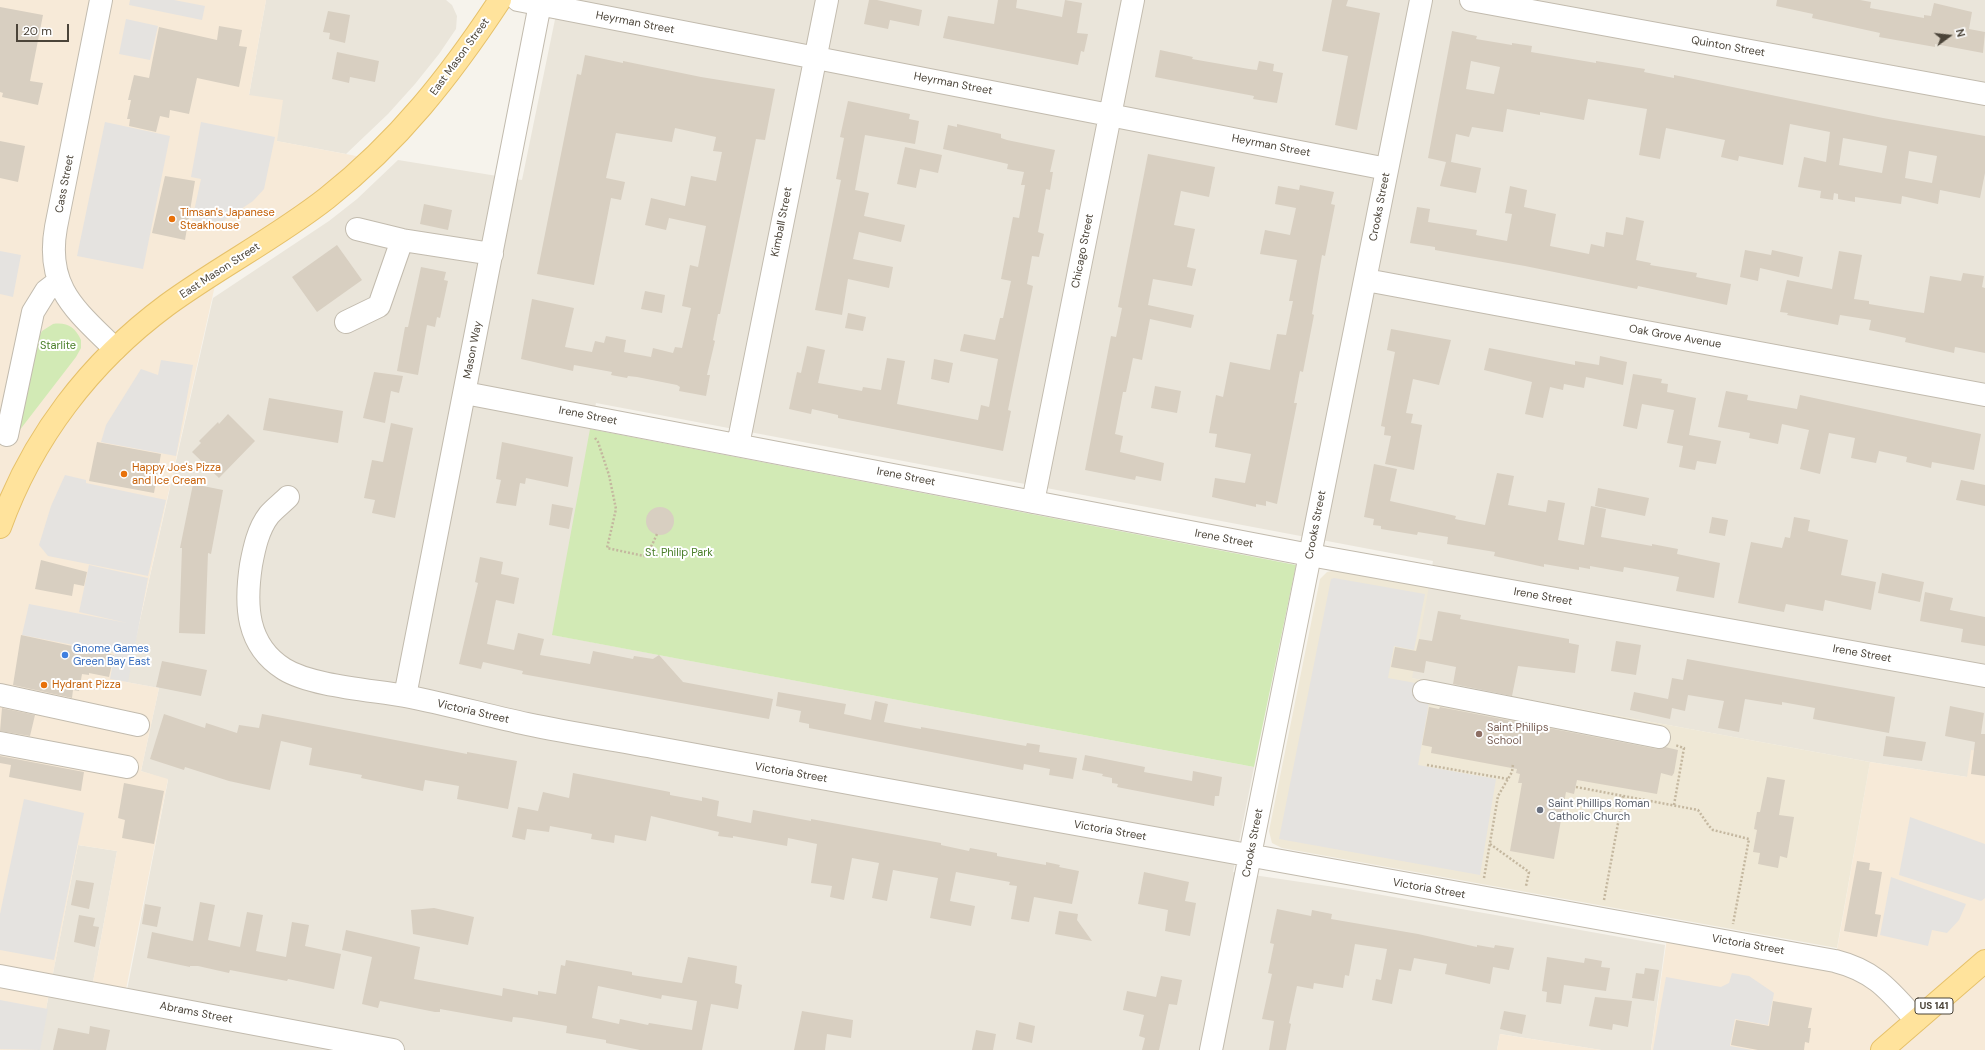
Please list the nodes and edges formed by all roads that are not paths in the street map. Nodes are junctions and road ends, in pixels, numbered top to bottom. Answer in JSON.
{"nodes":[{"id":1,"x":101,"y":0,"type":"edge"},
{"id":2,"x":500,"y":0,"type":"edge"},
{"id":3,"x":518,"y":0,"type":"edge"},
{"id":4,"x":827,"y":0,"type":"edge"},
{"id":5,"x":1133,"y":0,"type":"edge"},
{"id":6,"x":1421,"y":0,"type":"edge"},
{"id":7,"x":1471,"y":0,"type":"edge"},
{"id":8,"x":540,"y":4,"type":"junction"},
{"id":9,"x":816,"y":57,"type":"junction"},
{"id":10,"x":1985,"y":94,"type":"edge"},
{"id":11,"x":1110,"y":115,"type":"junction"},
{"id":12,"x":1387,"y":168,"type":"junction"},
{"id":13,"x":357,"y":229,"type":"dead end"},
{"id":14,"x":402,"y":240,"type":"junction"},
{"id":15,"x":492,"y":254,"type":"junction"},
{"id":16,"x":1366,"y":280,"type":"junction"},
{"id":17,"x":59,"y":281,"type":"junction"},
{"id":18,"x":346,"y":322,"type":"dead end"},
{"id":19,"x":115,"y":349,"type":"junction"},
{"id":20,"x":465,"y":392,"type":"junction"},
{"id":21,"x":1985,"y":394,"type":"edge"},
{"id":22,"x":7,"y":435,"type":"dead end"},
{"id":23,"x":738,"y":445,"type":"junction"},
{"id":24,"x":288,"y":498,"type":"dead end"},
{"id":25,"x":1032,"y":502,"type":"junction"},
{"id":26,"x":0,"y":527,"type":"edge"},
{"id":27,"x":1310,"y":555,"type":"junction"},
{"id":28,"x":1985,"y":676,"type":"edge"},
{"id":29,"x":1424,"y":691,"type":"dead end"},
{"id":30,"x":0,"y":695,"type":"edge"},
{"id":31,"x":405,"y":696,"type":"junction"},
{"id":32,"x":138,"y":725,"type":"dead end"},
{"id":33,"x":1660,"y":737,"type":"road end"},
{"id":34,"x":0,"y":743,"type":"edge"},
{"id":35,"x":128,"y":766,"type":"dead end"},
{"id":36,"x":1250,"y":857,"type":"junction"},
{"id":37,"x":1985,"y":961,"type":"edge"},
{"id":38,"x":0,"y":976,"type":"edge"},
{"id":39,"x":1916,"y":1020,"type":"junction"},
{"id":40,"x":393,"y":1050,"type":"edge"},
{"id":41,"x":1211,"y":1050,"type":"edge"},
{"id":42,"x":1882,"y":1050,"type":"edge"}],
"edges":[{"from":1,"to":17,"type":"street","name":"Cass Street"},
{"from":2,"to":19,"type":"main road","name":"East Mason Street"},
{"from":3,"to":8,"type":"street","name":"Heyrman Street"},
{"from":4,"to":9,"type":"street","name":"Kimball Street"},
{"from":5,"to":11,"type":"street","name":"Chicago Street"},
{"from":6,"to":12,"type":"street","name":"Crooks Street"},
{"from":7,"to":10,"type":"street","name":"Quinton Street"},
{"from":8,"to":9,"type":"street","name":"Heyrman Street"},
{"from":8,"to":15,"type":"street","name":"Mason Way"},
{"from":9,"to":11,"type":"street","name":"Heyrman Street"},
{"from":9,"to":23,"type":"street","name":"Kimball Street"},
{"from":11,"to":12,"type":"street","name":"Heyrman Street"},
{"from":11,"to":25,"type":"street","name":"Chicago Street"},
{"from":12,"to":16,"type":"street","name":"Crooks Street"},
{"from":13,"to":14,"type":"street"},
{"from":14,"to":15,"type":"street"},
{"from":14,"to":18,"type":"street"},
{"from":15,"to":20,"type":"street","name":"Mason Way"},
{"from":16,"to":21,"type":"street","name":"Oak Grove Avenue"},
{"from":16,"to":27,"type":"street","name":"Crooks Street"},
{"from":17,"to":19,"type":"street","name":"Cass Street"},
{"from":17,"to":22,"type":"street"},
{"from":19,"to":26,"type":"main road","name":"East Mason Street"},
{"from":20,"to":23,"type":"street","name":"Irene Street"},
{"from":20,"to":31,"type":"street","name":"Mason Way"},
{"from":23,"to":25,"type":"street","name":"Irene Street"},
{"from":24,"to":31,"type":"street","name":"Victoria Street"},
{"from":25,"to":27,"type":"street","name":"Irene Street"},
{"from":27,"to":28,"type":"street","name":"Irene Street"},
{"from":27,"to":36,"type":"street","name":"Crooks Street"},
{"from":29,"to":33,"type":"street"},
{"from":30,"to":32,"type":"street"},
{"from":31,"to":36,"type":"street","name":"Victoria Street"},
{"from":34,"to":35,"type":"street"},
{"from":36,"to":39,"type":"street","name":"Victoria Street"},
{"from":36,"to":41,"type":"street","name":"Crooks Street"},
{"from":37,"to":39,"type":"main road","number":"US 141"},
{"from":38,"to":40,"type":"street","name":"Abrams Street"},
{"from":39,"to":42,"type":"main road","number":"US 141"}]}
